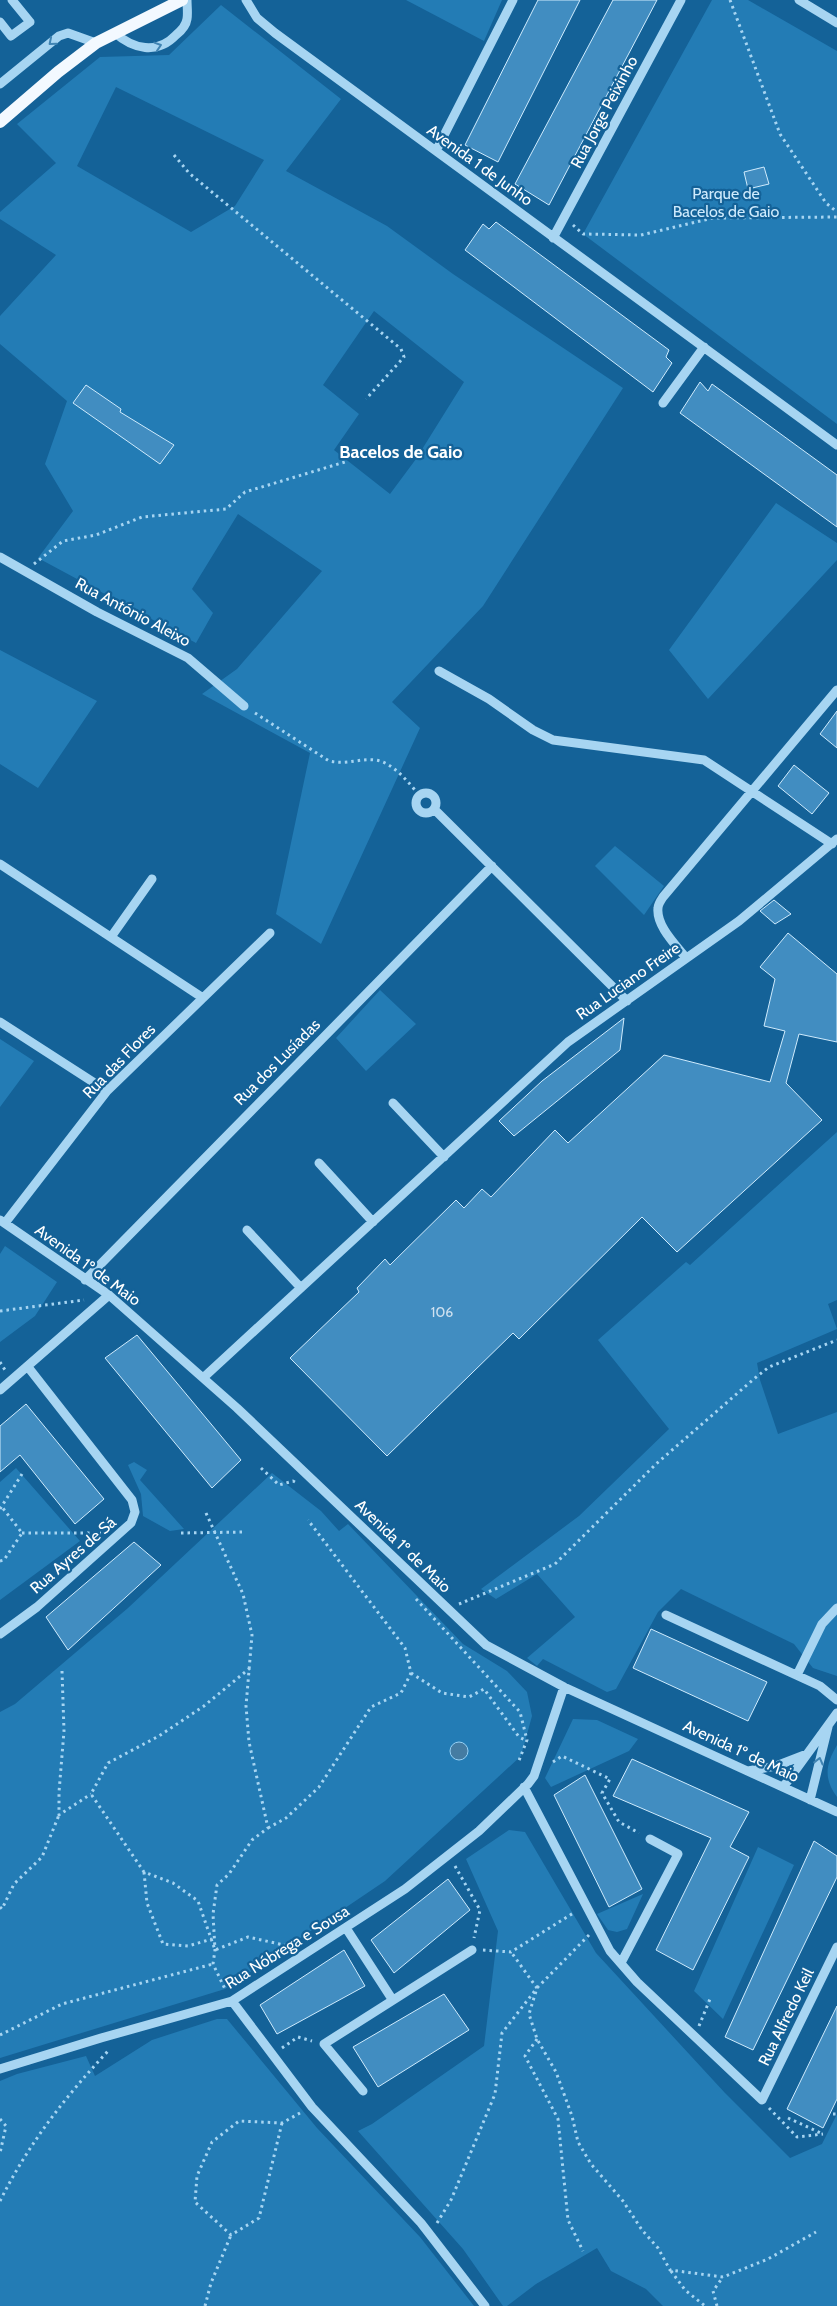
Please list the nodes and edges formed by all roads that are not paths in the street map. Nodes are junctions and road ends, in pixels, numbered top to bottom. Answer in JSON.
{"nodes":[{"id":1,"x":12,"y":0,"type":"edge"},
{"id":2,"x":182,"y":0,"type":"edge"},
{"id":3,"x":187,"y":0,"type":"edge"},
{"id":4,"x":246,"y":0,"type":"edge"},
{"id":5,"x":513,"y":0,"type":"edge"},
{"id":6,"x":681,"y":0,"type":"edge"},
{"id":7,"x":799,"y":0,"type":"edge"},
{"id":8,"x":0,"y":22,"type":"edge"},
{"id":9,"x":837,"y":23,"type":"edge"},
{"id":10,"x":115,"y":33,"type":"junction"},
{"id":11,"x":96,"y":43,"type":"junction"},
{"id":12,"x":0,"y":84,"type":"edge"},
{"id":13,"x":0,"y":122,"type":"edge"},
{"id":14,"x":436,"y":151,"type":"junction"},
{"id":15,"x":553,"y":238,"type":"junction"},
{"id":16,"x":704,"y":348,"type":"junction"},
{"id":17,"x":663,"y":403,"type":"dead end"},
{"id":18,"x":837,"y":445,"type":"edge"},
{"id":19,"x":0,"y":557,"type":"edge"},
{"id":20,"x":439,"y":671,"type":"dead end"},
{"id":21,"x":837,"y":690,"type":"edge"},
{"id":22,"x":244,"y":706,"type":"road end"},
{"id":23,"x":753,"y":791,"type":"junction"},
{"id":24,"x":434,"y":809,"type":"junction"},
{"id":25,"x":835,"y":841,"type":"edge"},
{"id":26,"x":0,"y":864,"type":"edge"},
{"id":27,"x":492,"y":866,"type":"junction"},
{"id":28,"x":152,"y":878,"type":"dead end"},
{"id":29,"x":270,"y":933,"type":"dead end"},
{"id":30,"x":111,"y":937,"type":"junction"},
{"id":31,"x":686,"y":958,"type":"junction"},
{"id":32,"x":203,"y":998,"type":"junction"},
{"id":33,"x":626,"y":1000,"type":"junction"},
{"id":34,"x":0,"y":1022,"type":"edge"},
{"id":35,"x":107,"y":1091,"type":"junction"},
{"id":36,"x":393,"y":1103,"type":"dead end"},
{"id":37,"x":444,"y":1157,"type":"junction"},
{"id":38,"x":319,"y":1163,"type":"dead end"},
{"id":39,"x":3,"y":1222,"type":"edge"},
{"id":40,"x":373,"y":1222,"type":"junction"},
{"id":41,"x":247,"y":1230,"type":"dead end"},
{"id":42,"x":85,"y":1280,"type":"junction"},
{"id":43,"x":300,"y":1288,"type":"junction"},
{"id":44,"x":109,"y":1295,"type":"junction"},
{"id":45,"x":28,"y":1367,"type":"junction"},
{"id":46,"x":202,"y":1378,"type":"junction"},
{"id":47,"x":0,"y":1390,"type":"edge"},
{"id":48,"x":837,"y":1608,"type":"edge"},
{"id":49,"x":666,"y":1615,"type":"dead end"},
{"id":50,"x":0,"y":1634,"type":"edge"},
{"id":51,"x":797,"y":1675,"type":"junction"},
{"id":52,"x":564,"y":1687,"type":"junction"},
{"id":53,"x":837,"y":1700,"type":"edge"},
{"id":54,"x":837,"y":1713,"type":"edge"},
{"id":55,"x":829,"y":1722,"type":"junction"},
{"id":56,"x":807,"y":1754,"type":"junction"},
{"id":57,"x":748,"y":1771,"type":"junction"},
{"id":58,"x":784,"y":1786,"type":"junction"},
{"id":59,"x":524,"y":1788,"type":"junction"},
{"id":60,"x":810,"y":1800,"type":"junction"},
{"id":61,"x":837,"y":1812,"type":"edge"},
{"id":62,"x":650,"y":1839,"type":"road end"},
{"id":63,"x":346,"y":1928,"type":"junction"},
{"id":64,"x":837,"y":1946,"type":"edge"},
{"id":65,"x":472,"y":1950,"type":"road end"},
{"id":66,"x":621,"y":1963,"type":"junction"},
{"id":67,"x":392,"y":1999,"type":"junction"},
{"id":68,"x":232,"y":2001,"type":"junction"},
{"id":69,"x":0,"y":2069,"type":"edge"},
{"id":70,"x":363,"y":2091,"type":"dead end"},
{"id":71,"x":485,"y":2306,"type":"edge"}],
"edges":[{"from":1,"to":8,"type":"street"},
{"from":2,"to":10,"type":"main road"},
{"from":10,"to":3,"type":"street","one_way":true},
{"from":4,"to":14,"type":"street","name":"Avenida 1 de Junho"},
{"from":5,"to":14,"type":"street"},
{"from":6,"to":15,"type":"street","name":"Rua Jorge Peixinho"},
{"from":7,"to":9,"type":"street"},
{"from":10,"to":11,"type":"main road"},
{"from":11,"to":12,"type":"street","one_way":true},
{"from":11,"to":13,"type":"main road"},
{"from":14,"to":15,"type":"street","name":"Avenida 1 de Junho"},
{"from":15,"to":16,"type":"street","name":"Avenida 1 de Junho"},
{"from":16,"to":17,"type":"street"},
{"from":16,"to":18,"type":"street","name":"Avenida 1 de Junho"},
{"from":19,"to":22,"type":"street","name":"Rua António Aleixo"},
{"from":20,"to":23,"type":"street"},
{"from":21,"to":23,"type":"street"},
{"from":23,"to":25,"type":"street"},
{"from":23,"to":31,"type":"street"},
{"from":24,"to":24,"type":"street"},
{"from":24,"to":27,"type":"street"},
{"from":25,"to":31,"type":"street","name":"Rua Luciano Freire"},
{"from":26,"to":30,"type":"street"},
{"from":27,"to":33,"type":"street"},
{"from":27,"to":42,"type":"street","name":"Rua dos Lusíadas"},
{"from":28,"to":30,"type":"street"},
{"from":29,"to":32,"type":"street","name":"Rua das Flores"},
{"from":30,"to":32,"type":"street"},
{"from":31,"to":33,"type":"street","name":"Rua Luciano Freire"},
{"from":32,"to":35,"type":"street","name":"Rua das Flores"},
{"from":33,"to":37,"type":"street","name":"Rua Luciano Freire"},
{"from":34,"to":35,"type":"street"},
{"from":35,"to":39,"type":"street","name":"Rua das Flores"},
{"from":36,"to":37,"type":"street"},
{"from":37,"to":40,"type":"street","name":"Rua Luciano Freire"},
{"from":38,"to":40,"type":"street"},
{"from":39,"to":42,"type":"street","name":"Avenida 1º de Maio"},
{"from":40,"to":43,"type":"street","name":"Rua Luciano Freire"},
{"from":41,"to":43,"type":"street"},
{"from":42,"to":44,"type":"street","name":"Avenida 1º de Maio"},
{"from":43,"to":46,"type":"street","name":"Rua Luciano Freire"},
{"from":44,"to":45,"type":"street"},
{"from":44,"to":46,"type":"street","name":"Avenida 1º de Maio"},
{"from":45,"to":47,"type":"street"},
{"from":45,"to":50,"type":"street","name":"Rua Ayres de Sá"},
{"from":46,"to":52,"type":"street","name":"Avenida 1º de Maio"},
{"from":48,"to":51,"type":"street"},
{"from":49,"to":51,"type":"street"},
{"from":51,"to":53,"type":"street"},
{"from":52,"to":57,"type":"street","name":"Avenida 1º de Maio"},
{"from":52,"to":59,"type":"street","name":"Rua Nóbrega e Sousa"},
{"from":54,"to":55,"type":"street"},
{"from":55,"to":56,"type":"street"},
{"from":60,"to":55,"type":"street","one_way":true},
{"from":56,"to":57,"type":"street"},
{"from":56,"to":58,"type":"street"},
{"from":57,"to":58,"type":"street","name":"Avenida 1º de Maio"},
{"from":58,"to":60,"type":"street","name":"Avenida 1º de Maio"},
{"from":59,"to":63,"type":"street","name":"Rua Nóbrega e Sousa"},
{"from":59,"to":66,"type":"street"},
{"from":60,"to":61,"type":"street","name":"Avenida 1º de Maio"},
{"from":62,"to":66,"type":"street"},
{"from":63,"to":67,"type":"street"},
{"from":63,"to":68,"type":"street","name":"Rua Nóbrega e Sousa"},
{"from":64,"to":66,"type":"street","name":"Rua Alfredo Keil"},
{"from":65,"to":67,"type":"street"},
{"from":67,"to":70,"type":"street"},
{"from":68,"to":69,"type":"street","name":"Rua Nóbrega e Sousa"},
{"from":68,"to":71,"type":"street"}]}
